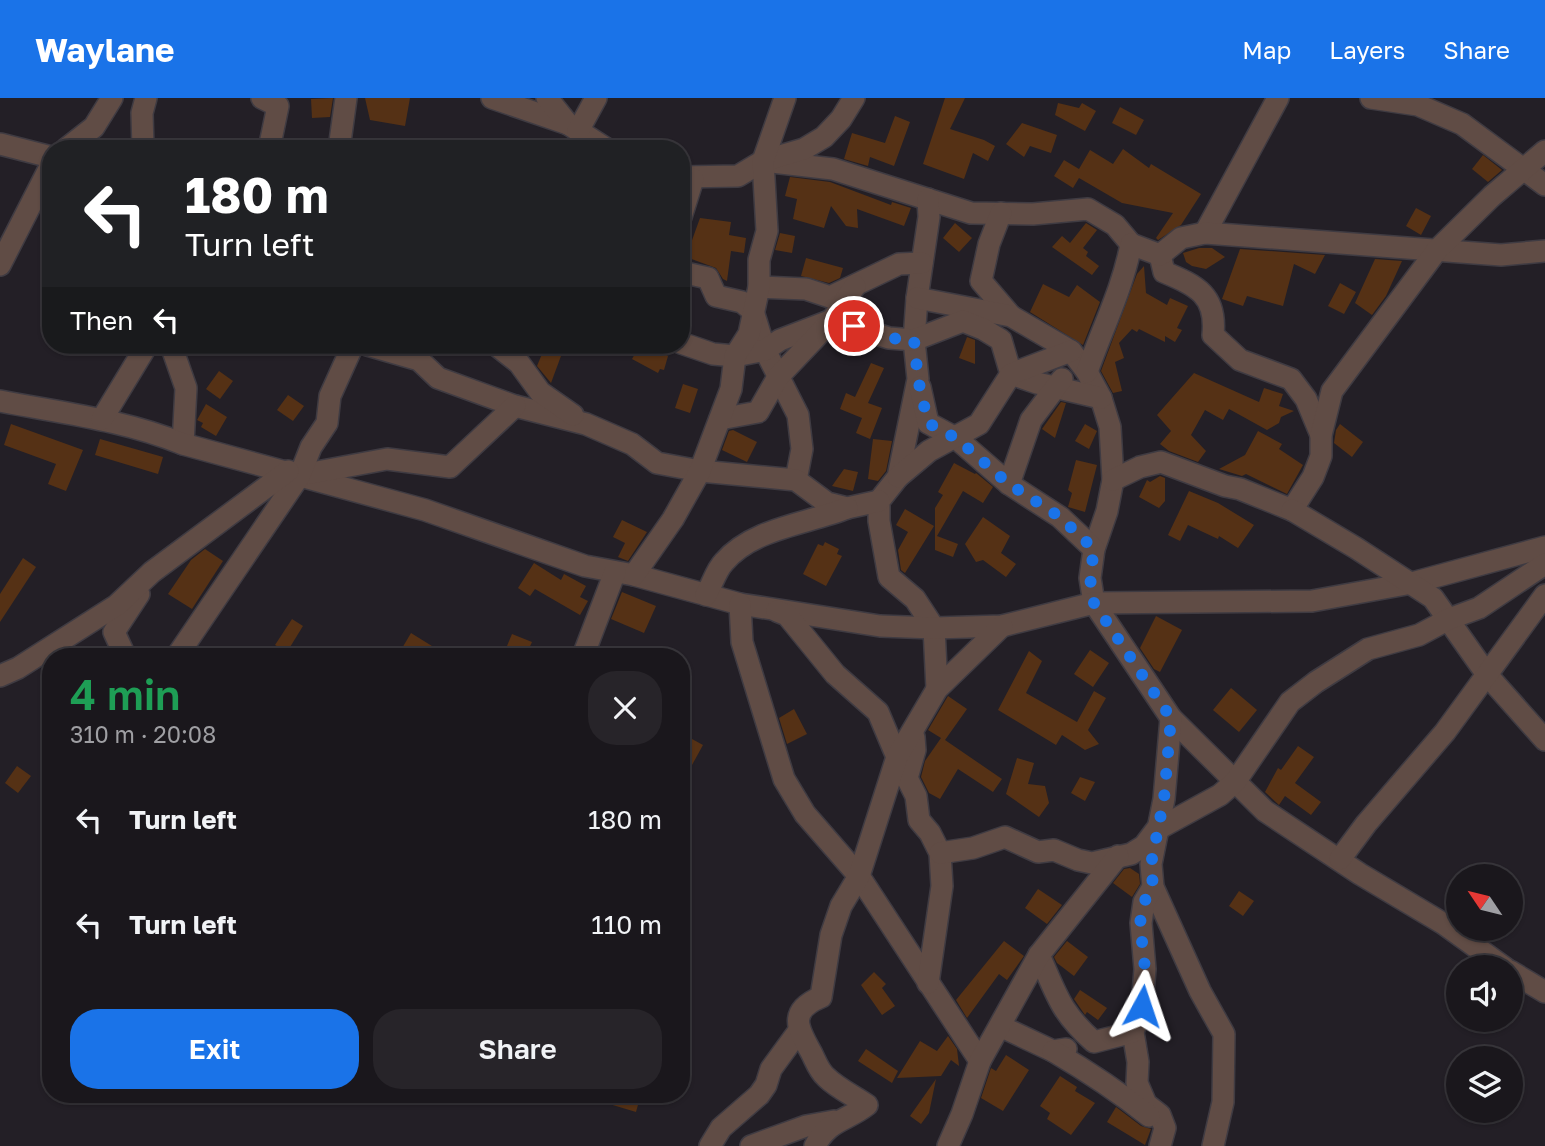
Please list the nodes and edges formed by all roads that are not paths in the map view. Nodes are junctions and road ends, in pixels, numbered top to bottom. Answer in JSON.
{"nodes":[{"id":1,"x":112,"y":98,"type":"edge"},
{"id":2,"x":146,"y":98,"type":"edge"},
{"id":3,"x":262,"y":98,"type":"edge"},
{"id":4,"x":346,"y":98,"type":"edge"},
{"id":5,"x":492,"y":98,"type":"edge"},
{"id":6,"x":547,"y":98,"type":"edge"},
{"id":7,"x":596,"y":98,"type":"edge"},
{"id":8,"x":854,"y":98,"type":"edge"},
{"id":9,"x":1278,"y":98,"type":"edge"},
{"id":10,"x":1371,"y":98,"type":"edge"},
{"id":11,"x":781,"y":103,"type":"edge"},
{"id":12,"x":573,"y":127,"type":"junction"},
{"id":13,"x":77,"y":140,"type":"edge"},
{"id":14,"x":144,"y":140,"type":"edge"},
{"id":15,"x":271,"y":140,"type":"edge"},
{"id":16,"x":340,"y":140,"type":"edge"},
{"id":17,"x":593,"y":140,"type":"edge"},
{"id":18,"x":0,"y":144,"type":"edge"},
{"id":19,"x":1545,"y":151,"type":"edge"},
{"id":20,"x":42,"y":155,"type":"edge"},
{"id":21,"x":763,"y":161,"type":"junction"},
{"id":22,"x":1522,"y":170,"type":"junction"},
{"id":23,"x":690,"y":178,"type":"edge"},
{"id":24,"x":42,"y":183,"type":"edge"},
{"id":25,"x":1545,"y":185,"type":"edge"},
{"id":26,"x":928,"y":199,"type":"junction"},
{"id":27,"x":1001,"y":213,"type":"junction"},
{"id":28,"x":1205,"y":233,"type":"junction"},
{"id":29,"x":1131,"y":244,"type":"junction"},
{"id":30,"x":1437,"y":250,"type":"junction"},
{"id":31,"x":1545,"y":251,"type":"edge"},
{"id":32,"x":1160,"y":255,"type":"junction"},
{"id":33,"x":922,"y":262,"type":"junction"},
{"id":34,"x":0,"y":265,"type":"edge"},
{"id":35,"x":690,"y":274,"type":"edge"},
{"id":36,"x":855,"y":286,"type":"junction"},
{"id":37,"x":759,"y":287,"type":"junction"},
{"id":38,"x":917,"y":298,"type":"junction"},
{"id":39,"x":753,"y":311,"type":"junction"},
{"id":40,"x":1011,"y":316,"type":"junction"},
{"id":41,"x":832,"y":320,"type":"junction"},
{"id":42,"x":914,"y":340,"type":"junction"},
{"id":43,"x":690,"y":346,"type":"edge"},
{"id":44,"x":765,"y":350,"type":"junction"},
{"id":45,"x":142,"y":354,"type":"edge"},
{"id":46,"x":174,"y":354,"type":"edge"},
{"id":47,"x":349,"y":354,"type":"edge"},
{"id":48,"x":400,"y":354,"type":"edge"},
{"id":49,"x":511,"y":354,"type":"edge"},
{"id":50,"x":735,"y":356,"type":"junction"},
{"id":51,"x":1079,"y":362,"type":"junction"},
{"id":52,"x":1011,"y":374,"type":"junction"},
{"id":53,"x":778,"y":377,"type":"junction"},
{"id":54,"x":918,"y":379,"type":"junction"},
{"id":55,"x":1054,"y":386,"type":"junction"},
{"id":56,"x":1101,"y":398,"type":"junction"},
{"id":57,"x":0,"y":401,"type":"edge"},
{"id":58,"x":514,"y":406,"type":"junction"},
{"id":59,"x":102,"y":419,"type":"junction"},
{"id":60,"x":720,"y":419,"type":"junction"},
{"id":61,"x":586,"y":424,"type":"junction"},
{"id":62,"x":1321,"y":435,"type":"junction"},
{"id":63,"x":956,"y":438,"type":"junction"},
{"id":64,"x":183,"y":444,"type":"junction"},
{"id":65,"x":700,"y":471,"type":"junction"},
{"id":66,"x":294,"y":473,"type":"junction"},
{"id":67,"x":898,"y":477,"type":"junction"},
{"id":68,"x":796,"y":480,"type":"junction"},
{"id":69,"x":1113,"y":480,"type":"junction"},
{"id":70,"x":1009,"y":484,"type":"junction"},
{"id":71,"x":878,"y":501,"type":"junction"},
{"id":72,"x":846,"y":508,"type":"junction"},
{"id":73,"x":1292,"y":510,"type":"junction"},
{"id":74,"x":1545,"y":547,"type":"edge"},
{"id":75,"x":1094,"y":549,"type":"junction"},
{"id":76,"x":1545,"y":564,"type":"edge"},
{"id":77,"x":152,"y":572,"type":"junction"},
{"id":78,"x":624,"y":573,"type":"junction"},
{"id":79,"x":1412,"y":583,"type":"junction"},
{"id":80,"x":706,"y":595,"type":"junction"},
{"id":81,"x":1545,"y":595,"type":"edge"},
{"id":82,"x":1094,"y":603,"type":"junction"},
{"id":83,"x":740,"y":604,"type":"junction"},
{"id":84,"x":772,"y":609,"type":"junction"},
{"id":85,"x":1449,"y":619,"type":"junction"},
{"id":86,"x":1002,"y":626,"type":"junction"},
{"id":87,"x":934,"y":628,"type":"junction"},
{"id":88,"x":50,"y":648,"type":"edge"},
{"id":89,"x":121,"y":648,"type":"edge"},
{"id":90,"x":182,"y":648,"type":"edge"},
{"id":91,"x":587,"y":648,"type":"edge"},
{"id":92,"x":42,"y":653,"type":"edge"},
{"id":93,"x":0,"y":676,"type":"edge"},
{"id":94,"x":1488,"y":676,"type":"junction"},
{"id":95,"x":937,"y":690,"type":"junction"},
{"id":96,"x":1171,"y":718,"type":"junction"},
{"id":97,"x":914,"y":733,"type":"junction"},
{"id":98,"x":1545,"y":740,"type":"edge"},
{"id":99,"x":897,"y":757,"type":"junction"},
{"id":100,"x":1236,"y":782,"type":"junction"},
{"id":101,"x":1156,"y":830,"type":"junction"},
{"id":102,"x":940,"y":853,"type":"junction"},
{"id":103,"x":1118,"y":856,"type":"junction"},
{"id":104,"x":1340,"y":859,"type":"junction"},
{"id":105,"x":859,"y":876,"type":"junction"},
{"id":106,"x":1153,"y":887,"type":"junction"},
{"id":107,"x":1039,"y":955,"type":"junction"},
{"id":108,"x":1487,"y":955,"type":"edge"},
{"id":109,"x":1523,"y":979,"type":"edge"},
{"id":110,"x":928,"y":983,"type":"junction"},
{"id":111,"x":1545,"y":992,"type":"edge"},
{"id":112,"x":1000,"y":1026,"type":"junction"},
{"id":113,"x":798,"y":1032,"type":"junction"},
{"id":114,"x":1133,"y":1032,"type":"junction"},
{"id":115,"x":1094,"y":1042,"type":"junction"},
{"id":116,"x":1054,"y":1051,"type":"junction"},
{"id":117,"x":979,"y":1061,"type":"junction"},
{"id":118,"x":834,"y":1121,"type":"junction"},
{"id":119,"x":1162,"y":1137,"type":"edge"},
{"id":120,"x":710,"y":1146,"type":"edge"},
{"id":121,"x":751,"y":1146,"type":"edge"},
{"id":122,"x":815,"y":1146,"type":"edge"},
{"id":123,"x":948,"y":1146,"type":"edge"},
{"id":124,"x":1213,"y":1146,"type":"edge"}],
"edges":[{"from":1,"to":13,"type":"street"},
{"from":2,"to":14,"type":"street"},
{"from":3,"to":15,"type":"street"},
{"from":4,"to":16,"type":"street"},
{"from":5,"to":12,"type":"street"},
{"from":6,"to":12,"type":"street"},
{"from":7,"to":12,"type":"street"},
{"from":8,"to":21,"type":"street"},
{"from":9,"to":28,"type":"street"},
{"from":10,"to":22,"type":"street"},
{"from":11,"to":21,"type":"street"},
{"from":12,"to":17,"type":"street"},
{"from":18,"to":20,"type":"street"},
{"from":19,"to":22,"type":"street"},
{"from":21,"to":23,"type":"street"},
{"from":21,"to":26,"type":"street"},
{"from":21,"to":37,"type":"street"},
{"from":22,"to":25,"type":"street"},
{"from":22,"to":30,"type":"street"},
{"from":24,"to":34,"type":"street"},
{"from":26,"to":27,"type":"street"},
{"from":26,"to":33,"type":"street"},
{"from":27,"to":29,"type":"street"},
{"from":27,"to":40,"type":"street"},
{"from":28,"to":30,"type":"street"},
{"from":28,"to":32,"type":"street"},
{"from":29,"to":32,"type":"street"},
{"from":29,"to":51,"type":"street"},
{"from":30,"to":31,"type":"street"},
{"from":30,"to":62,"type":"street"},
{"from":32,"to":62,"type":"street"},
{"from":33,"to":36,"type":"street"},
{"from":33,"to":38,"type":"street"},
{"from":35,"to":39,"type":"street"},
{"from":36,"to":37,"type":"street"},
{"from":36,"to":41,"type":"street"},
{"from":37,"to":39,"type":"street"},
{"from":38,"to":40,"type":"street"},
{"from":38,"to":42,"type":"street"},
{"from":39,"to":44,"type":"street"},
{"from":39,"to":50,"type":"street"},
{"from":40,"to":51,"type":"street"},
{"from":41,"to":42,"type":"street"},
{"from":41,"to":44,"type":"street"},
{"from":41,"to":53,"type":"street"},
{"from":42,"to":52,"type":"street"},
{"from":42,"to":54,"type":"street"},
{"from":43,"to":50,"type":"street"},
{"from":44,"to":50,"type":"street"},
{"from":44,"to":53,"type":"street"},
{"from":45,"to":59,"type":"street"},
{"from":46,"to":64,"type":"street"},
{"from":47,"to":66,"type":"street"},
{"from":48,"to":58,"type":"street"},
{"from":49,"to":61,"type":"street"},
{"from":50,"to":60,"type":"street"},
{"from":51,"to":52,"type":"street"},
{"from":51,"to":55,"type":"street"},
{"from":51,"to":56,"type":"street"},
{"from":52,"to":55,"type":"street"},
{"from":52,"to":63,"type":"street"},
{"from":53,"to":60,"type":"street"},
{"from":53,"to":68,"type":"street"},
{"from":54,"to":63,"type":"street"},
{"from":54,"to":67,"type":"street"},
{"from":55,"to":56,"type":"street"},
{"from":55,"to":70,"type":"street"},
{"from":56,"to":69,"type":"street"},
{"from":57,"to":59,"type":"street"},
{"from":58,"to":61,"type":"street"},
{"from":58,"to":66,"type":"street"},
{"from":59,"to":64,"type":"street"},
{"from":60,"to":65,"type":"street"},
{"from":61,"to":65,"type":"street"},
{"from":62,"to":73,"type":"street"},
{"from":63,"to":67,"type":"street"},
{"from":63,"to":70,"type":"street"},
{"from":64,"to":66,"type":"street"},
{"from":65,"to":68,"type":"street"},
{"from":65,"to":78,"type":"street"},
{"from":66,"to":77,"type":"street"},
{"from":66,"to":78,"type":"street"},
{"from":66,"to":90,"type":"street"},
{"from":67,"to":71,"type":"street"},
{"from":68,"to":72,"type":"street"},
{"from":69,"to":73,"type":"street"},
{"from":69,"to":75,"type":"street"},
{"from":70,"to":75,"type":"street"},
{"from":71,"to":72,"type":"street"},
{"from":71,"to":87,"type":"street"},
{"from":72,"to":80,"type":"street"},
{"from":73,"to":79,"type":"street"},
{"from":74,"to":79,"type":"street"},
{"from":75,"to":82,"type":"street"},
{"from":76,"to":85,"type":"street"},
{"from":77,"to":88,"type":"street"},
{"from":77,"to":89,"type":"street"},
{"from":78,"to":80,"type":"street"},
{"from":78,"to":91,"type":"street"},
{"from":79,"to":82,"type":"street"},
{"from":79,"to":85,"type":"street"},
{"from":80,"to":83,"type":"street"},
{"from":81,"to":94,"type":"street"},
{"from":82,"to":86,"type":"street"},
{"from":82,"to":96,"type":"street"},
{"from":83,"to":84,"type":"street"},
{"from":83,"to":105,"type":"street"},
{"from":84,"to":87,"type":"street"},
{"from":84,"to":99,"type":"street"},
{"from":85,"to":94,"type":"street"},
{"from":85,"to":100,"type":"street"},
{"from":86,"to":87,"type":"street"},
{"from":86,"to":95,"type":"street"},
{"from":87,"to":95,"type":"street"},
{"from":92,"to":93,"type":"street"},
{"from":94,"to":98,"type":"street"},
{"from":94,"to":104,"type":"street"},
{"from":95,"to":97,"type":"street"},
{"from":96,"to":100,"type":"street"},
{"from":96,"to":101,"type":"street"},
{"from":97,"to":99,"type":"street"},
{"from":97,"to":102,"type":"street"},
{"from":99,"to":105,"type":"street"},
{"from":100,"to":101,"type":"street"},
{"from":100,"to":104,"type":"street"},
{"from":101,"to":103,"type":"street"},
{"from":101,"to":106,"type":"street"},
{"from":102,"to":103,"type":"street"},
{"from":102,"to":110,"type":"street"},
{"from":103,"to":107,"type":"street"},
{"from":104,"to":108,"type":"street"},
{"from":105,"to":110,"type":"street"},
{"from":105,"to":113,"type":"street"},
{"from":106,"to":114,"type":"street"},
{"from":106,"to":124,"type":"street"},
{"from":107,"to":112,"type":"street"},
{"from":107,"to":115,"type":"street"},
{"from":109,"to":111,"type":"street"},
{"from":110,"to":117,"type":"street"},
{"from":112,"to":116,"type":"street"},
{"from":112,"to":117,"type":"street"},
{"from":113,"to":118,"type":"street"},
{"from":113,"to":120,"type":"street"},
{"from":114,"to":115,"type":"street"},
{"from":114,"to":119,"type":"street"},
{"from":115,"to":116,"type":"street"},
{"from":116,"to":119,"type":"street"},
{"from":117,"to":123,"type":"street"},
{"from":118,"to":121,"type":"street"},
{"from":118,"to":122,"type":"street"}]}
